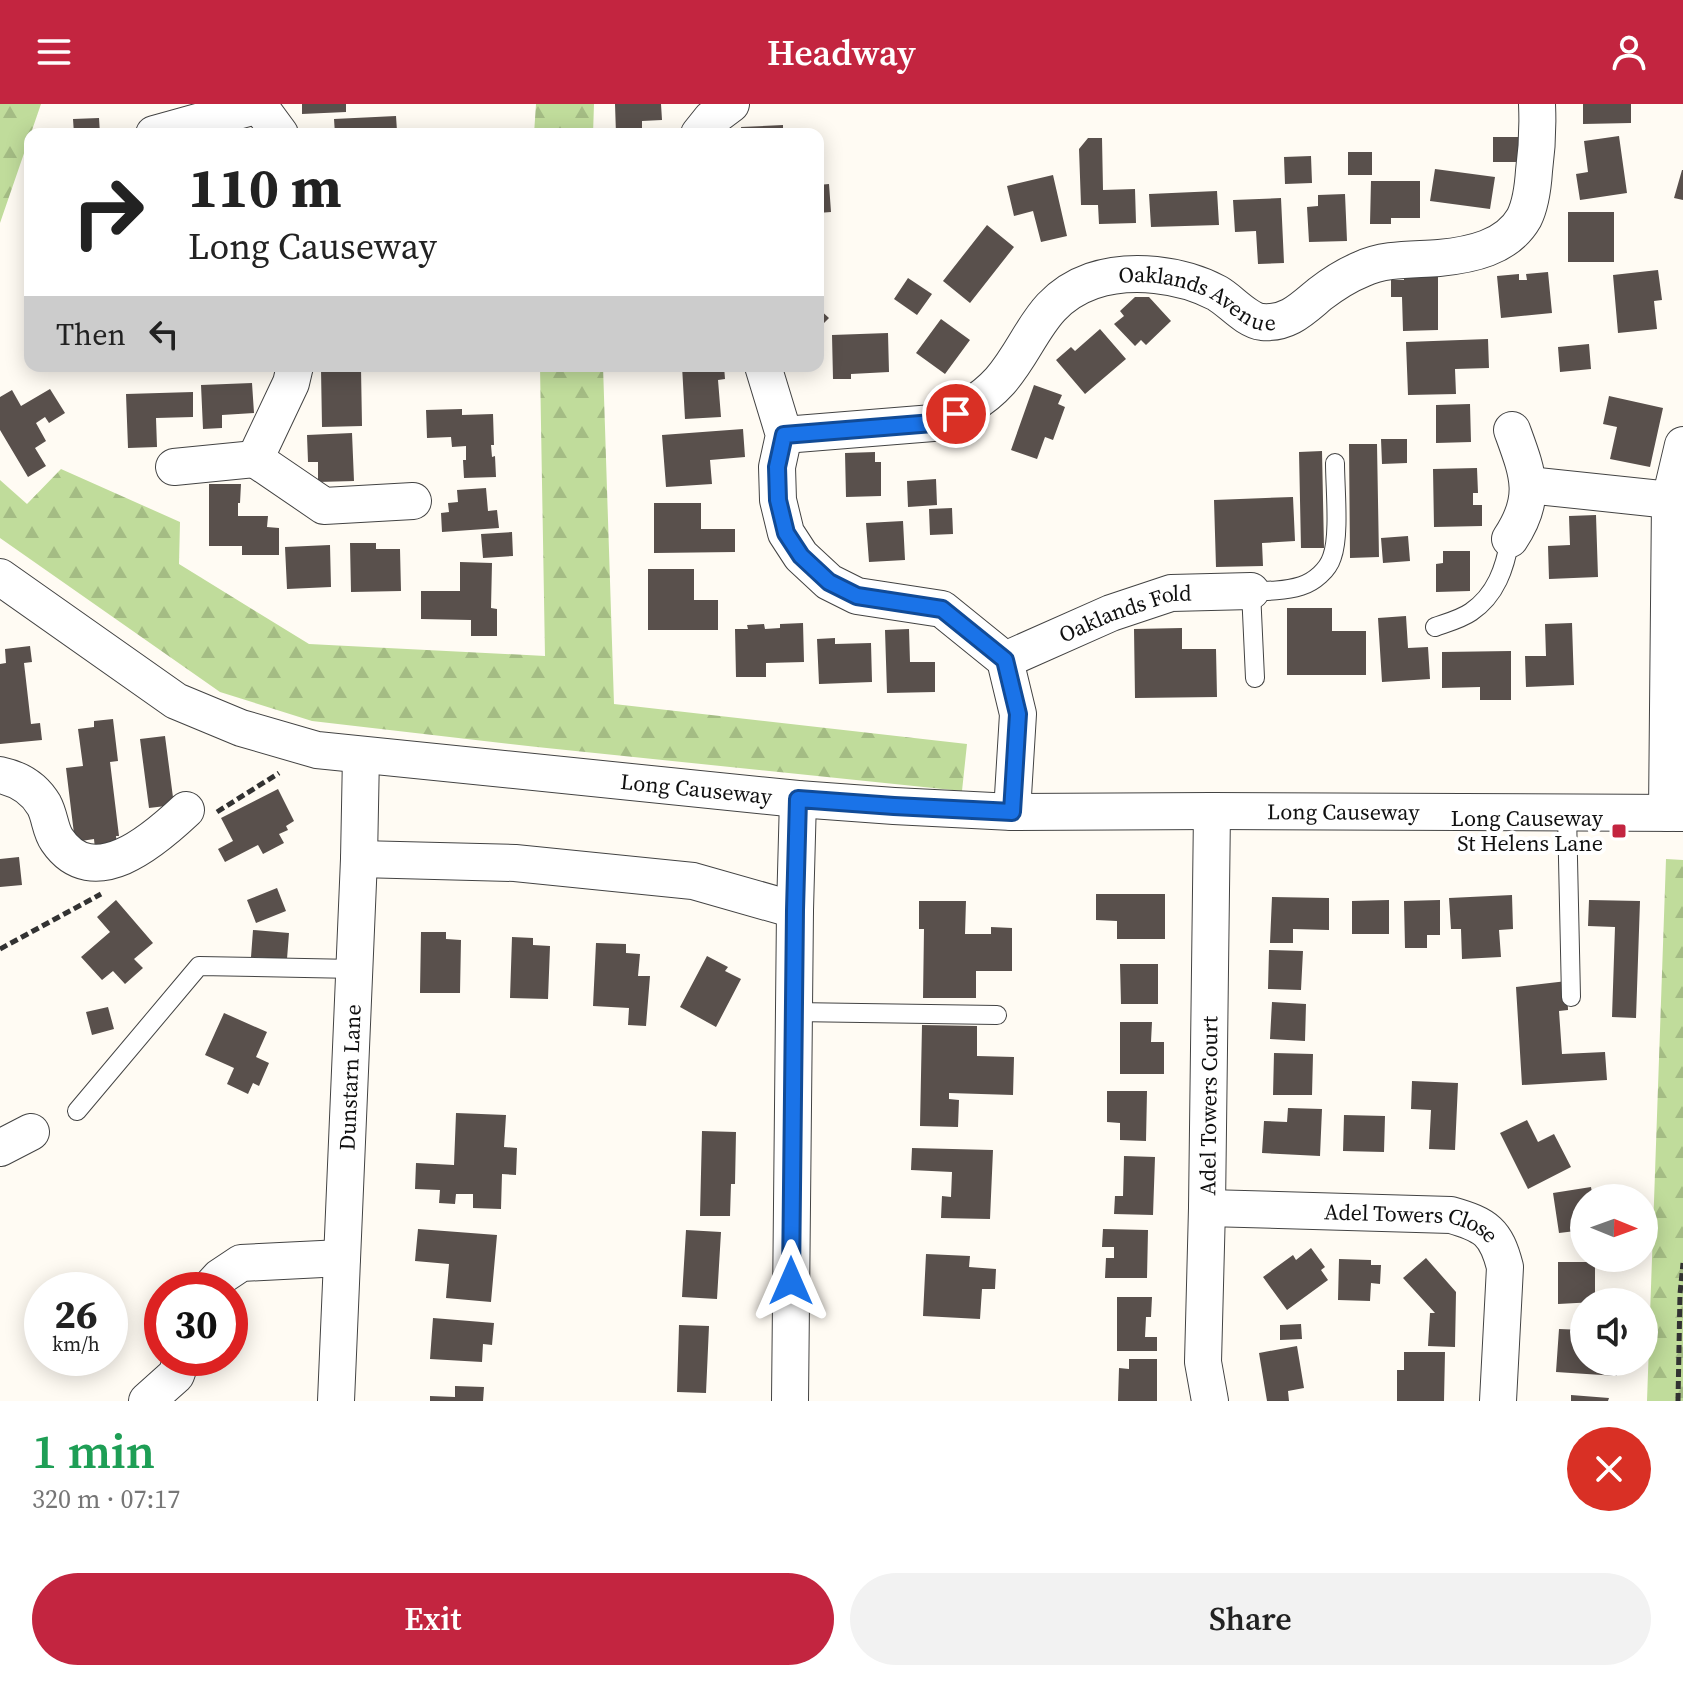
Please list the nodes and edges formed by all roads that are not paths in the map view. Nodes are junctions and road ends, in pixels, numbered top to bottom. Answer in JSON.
{"nodes":[{"id":1,"x":731,"y":104,"type":"edge"},
{"id":2,"x":1537,"y":104,"type":"edge"},
{"id":3,"x":266,"y":114,"type":"edge"},
{"id":4,"x":188,"y":128,"type":"edge"},
{"id":5,"x":704,"y":128,"type":"edge"},
{"id":6,"x":294,"y":372,"type":"edge"},
{"id":7,"x":765,"y":372,"type":"edge"},
{"id":8,"x":1512,"y":430,"type":"dead end"},
{"id":9,"x":784,"y":435,"type":"junction"},
{"id":10,"x":1683,"y":445,"type":"edge"},
{"id":11,"x":255,"y":459,"type":"junction"},
{"id":12,"x":1335,"y":463,"type":"dead end"},
{"id":13,"x":174,"y":467,"type":"dead end"},
{"id":14,"x":1528,"y":485,"type":"junction"},
{"id":15,"x":1670,"y":500,"type":"junction"},
{"id":16,"x":413,"y":501,"type":"dead end"},
{"id":17,"x":1510,"y":539,"type":"joint"},
{"id":18,"x":0,"y":577,"type":"edge"},
{"id":19,"x":1251,"y":591,"type":"junction"},
{"id":20,"x":1435,"y":627,"type":"dead end"},
{"id":21,"x":1005,"y":660,"type":"junction"},
{"id":22,"x":1255,"y":678,"type":"dead end"},
{"id":23,"x":361,"y":755,"type":"junction"},
{"id":24,"x":0,"y":775,"type":"edge"},
{"id":25,"x":798,"y":799,"type":"junction"},
{"id":26,"x":186,"y":810,"type":"dead end"},
{"id":27,"x":1212,"y":811,"type":"junction"},
{"id":28,"x":1012,"y":812,"type":"junction"},
{"id":29,"x":1567,"y":813,"type":"junction"},
{"id":30,"x":1675,"y":813,"type":"edge"},
{"id":31,"x":359,"y":859,"type":"junction"},
{"id":32,"x":795,"y":910,"type":"junction"},
{"id":33,"x":355,"y":969,"type":"junction"},
{"id":34,"x":1571,"y":997,"type":"dead end"},
{"id":35,"x":794,"y":1012,"type":"junction"},
{"id":36,"x":997,"y":1015,"type":"dead end"},
{"id":37,"x":77,"y":1111,"type":"dead end"},
{"id":38,"x":1207,"y":1208,"type":"junction"},
{"id":39,"x":342,"y":1258,"type":"junction"},
{"id":40,"x":228,"y":1272,"type":"edge"},
{"id":41,"x":175,"y":1376,"type":"edge"},
{"id":42,"x":147,"y":1401,"type":"edge"},
{"id":43,"x":336,"y":1401,"type":"edge"},
{"id":44,"x":790,"y":1401,"type":"edge"},
{"id":45,"x":1210,"y":1401,"type":"edge"},
{"id":46,"x":1498,"y":1401,"type":"edge"}],
"edges":[{"from":1,"to":5,"type":"street"},
{"from":2,"to":9,"type":"street","name":"Oaklands Avenue"},
{"from":3,"to":4,"type":"street"},
{"from":6,"to":11,"type":"street"},
{"from":7,"to":9,"type":"street"},
{"from":8,"to":14,"type":"street"},
{"from":9,"to":21,"type":"street"},
{"from":10,"to":15,"type":"street"},
{"from":11,"to":13,"type":"street"},
{"from":11,"to":16,"type":"street"},
{"from":12,"to":19,"type":"lane"},
{"from":14,"to":15,"type":"street"},
{"from":14,"to":17,"type":"street"},
{"from":15,"to":30,"type":"street"},
{"from":17,"to":20,"type":"lane"},
{"from":18,"to":23,"type":"street","name":"Long Causeway"},
{"from":19,"to":21,"type":"street","name":"Oaklands Fold"},
{"from":19,"to":22,"type":"lane"},
{"from":21,"to":28,"type":"street"},
{"from":23,"to":25,"type":"street","name":"Long Causeway"},
{"from":23,"to":31,"type":"street","name":"Dunstarn Lane"},
{"from":24,"to":26,"type":"street"},
{"from":25,"to":28,"type":"street","name":"Long Causeway"},
{"from":25,"to":32,"type":"street"},
{"from":27,"to":28,"type":"street","name":"Long Causeway"},
{"from":27,"to":29,"type":"street","name":"Long Causeway"},
{"from":27,"to":38,"type":"street","name":"Adel Towers Court"},
{"from":29,"to":30,"type":"street","name":"Long Causeway"},
{"from":29,"to":34,"type":"lane"},
{"from":31,"to":32,"type":"street"},
{"from":31,"to":33,"type":"street","name":"Dunstarn Lane"},
{"from":32,"to":35,"type":"street"},
{"from":33,"to":37,"type":"lane"},
{"from":33,"to":39,"type":"street","name":"Dunstarn Lane"},
{"from":35,"to":36,"type":"lane"},
{"from":35,"to":44,"type":"street"},
{"from":38,"to":45,"type":"street","name":"Adel Towers Court"},
{"from":38,"to":46,"type":"street","name":"Adel Towers Close"},
{"from":39,"to":40,"type":"street"},
{"from":39,"to":43,"type":"street","name":"Dunstarn Lane"},
{"from":41,"to":42,"type":"street"}]}
